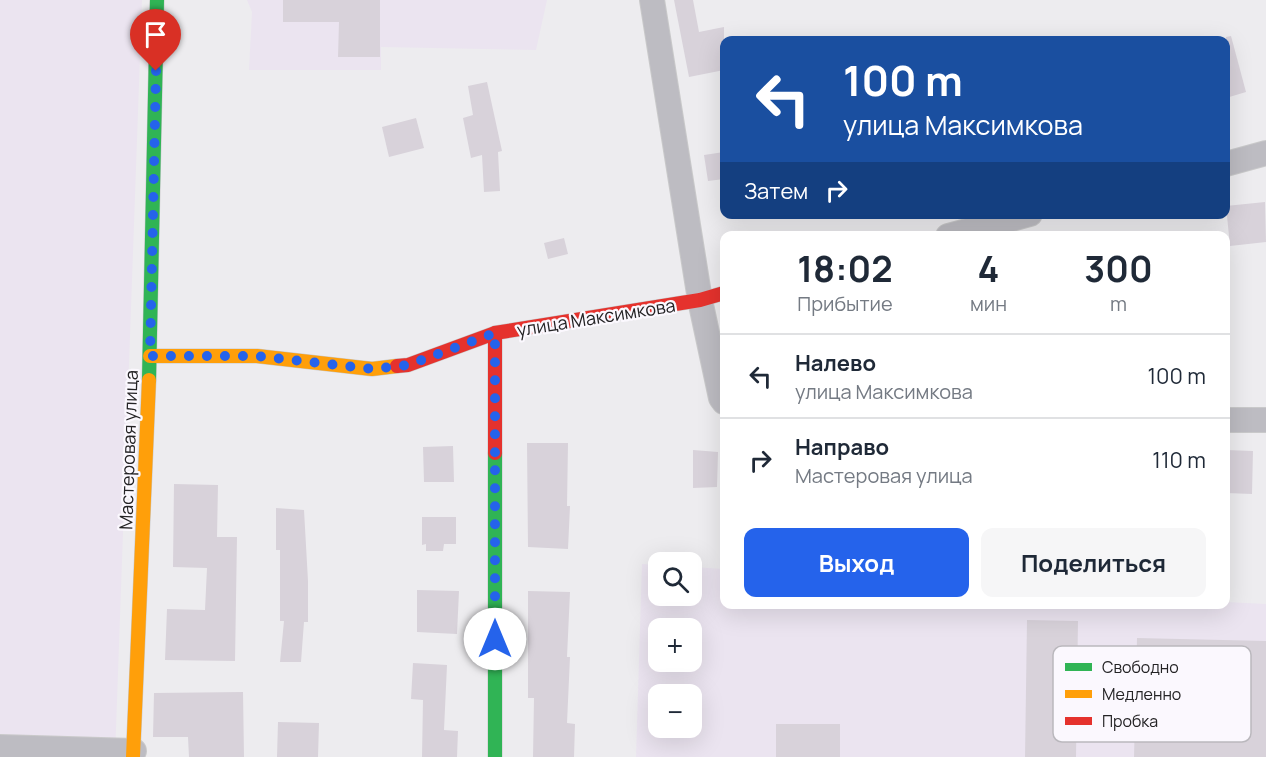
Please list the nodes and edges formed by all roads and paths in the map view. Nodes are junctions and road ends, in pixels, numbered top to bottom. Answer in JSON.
{"nodes":[{"id":1,"x":157,"y":0,"type":"edge"},
{"id":2,"x":652,"y":0,"type":"edge"},
{"id":3,"x":1266,"y":153,"type":"edge"},
{"id":4,"x":1230,"y":163,"type":"edge"},
{"id":5,"x":1011,"y":219,"type":"edge"},
{"id":6,"x":967,"y":231,"type":"edge"},
{"id":7,"x":720,"y":294,"type":"edge"},
{"id":8,"x":700,"y":300,"type":"junction"},
{"id":9,"x":495,"y":333,"type":"junction"},
{"id":10,"x":150,"y":356,"type":"junction"},
{"id":11,"x":720,"y":393,"type":"edge"},
{"id":12,"x":1230,"y":420,"type":"edge"},
{"id":13,"x":1266,"y":420,"type":"edge"},
{"id":14,"x":0,"y":747,"type":"edge"},
{"id":15,"x":134,"y":754,"type":"edge"},
{"id":16,"x":495,"y":757,"type":"edge"}],
"edges":[{"from":1,"to":10,"type":"street","name":"Мастеровая улица"},
{"from":2,"to":8,"type":"street"},
{"from":3,"to":4,"type":"street"},
{"from":5,"to":6,"type":"street"},
{"from":7,"to":8,"type":"street","name":"улица Максимкова"},
{"from":8,"to":9,"type":"street","name":"улица Максимкова"},
{"from":8,"to":11,"type":"street"},
{"from":9,"to":10,"type":"street","name":"улица Максимкова"},
{"from":9,"to":16,"type":"street"},
{"from":10,"to":15,"type":"street","name":"Мастеровая улица"},
{"from":12,"to":13,"type":"street"},
{"from":14,"to":15,"type":"street"}]}
